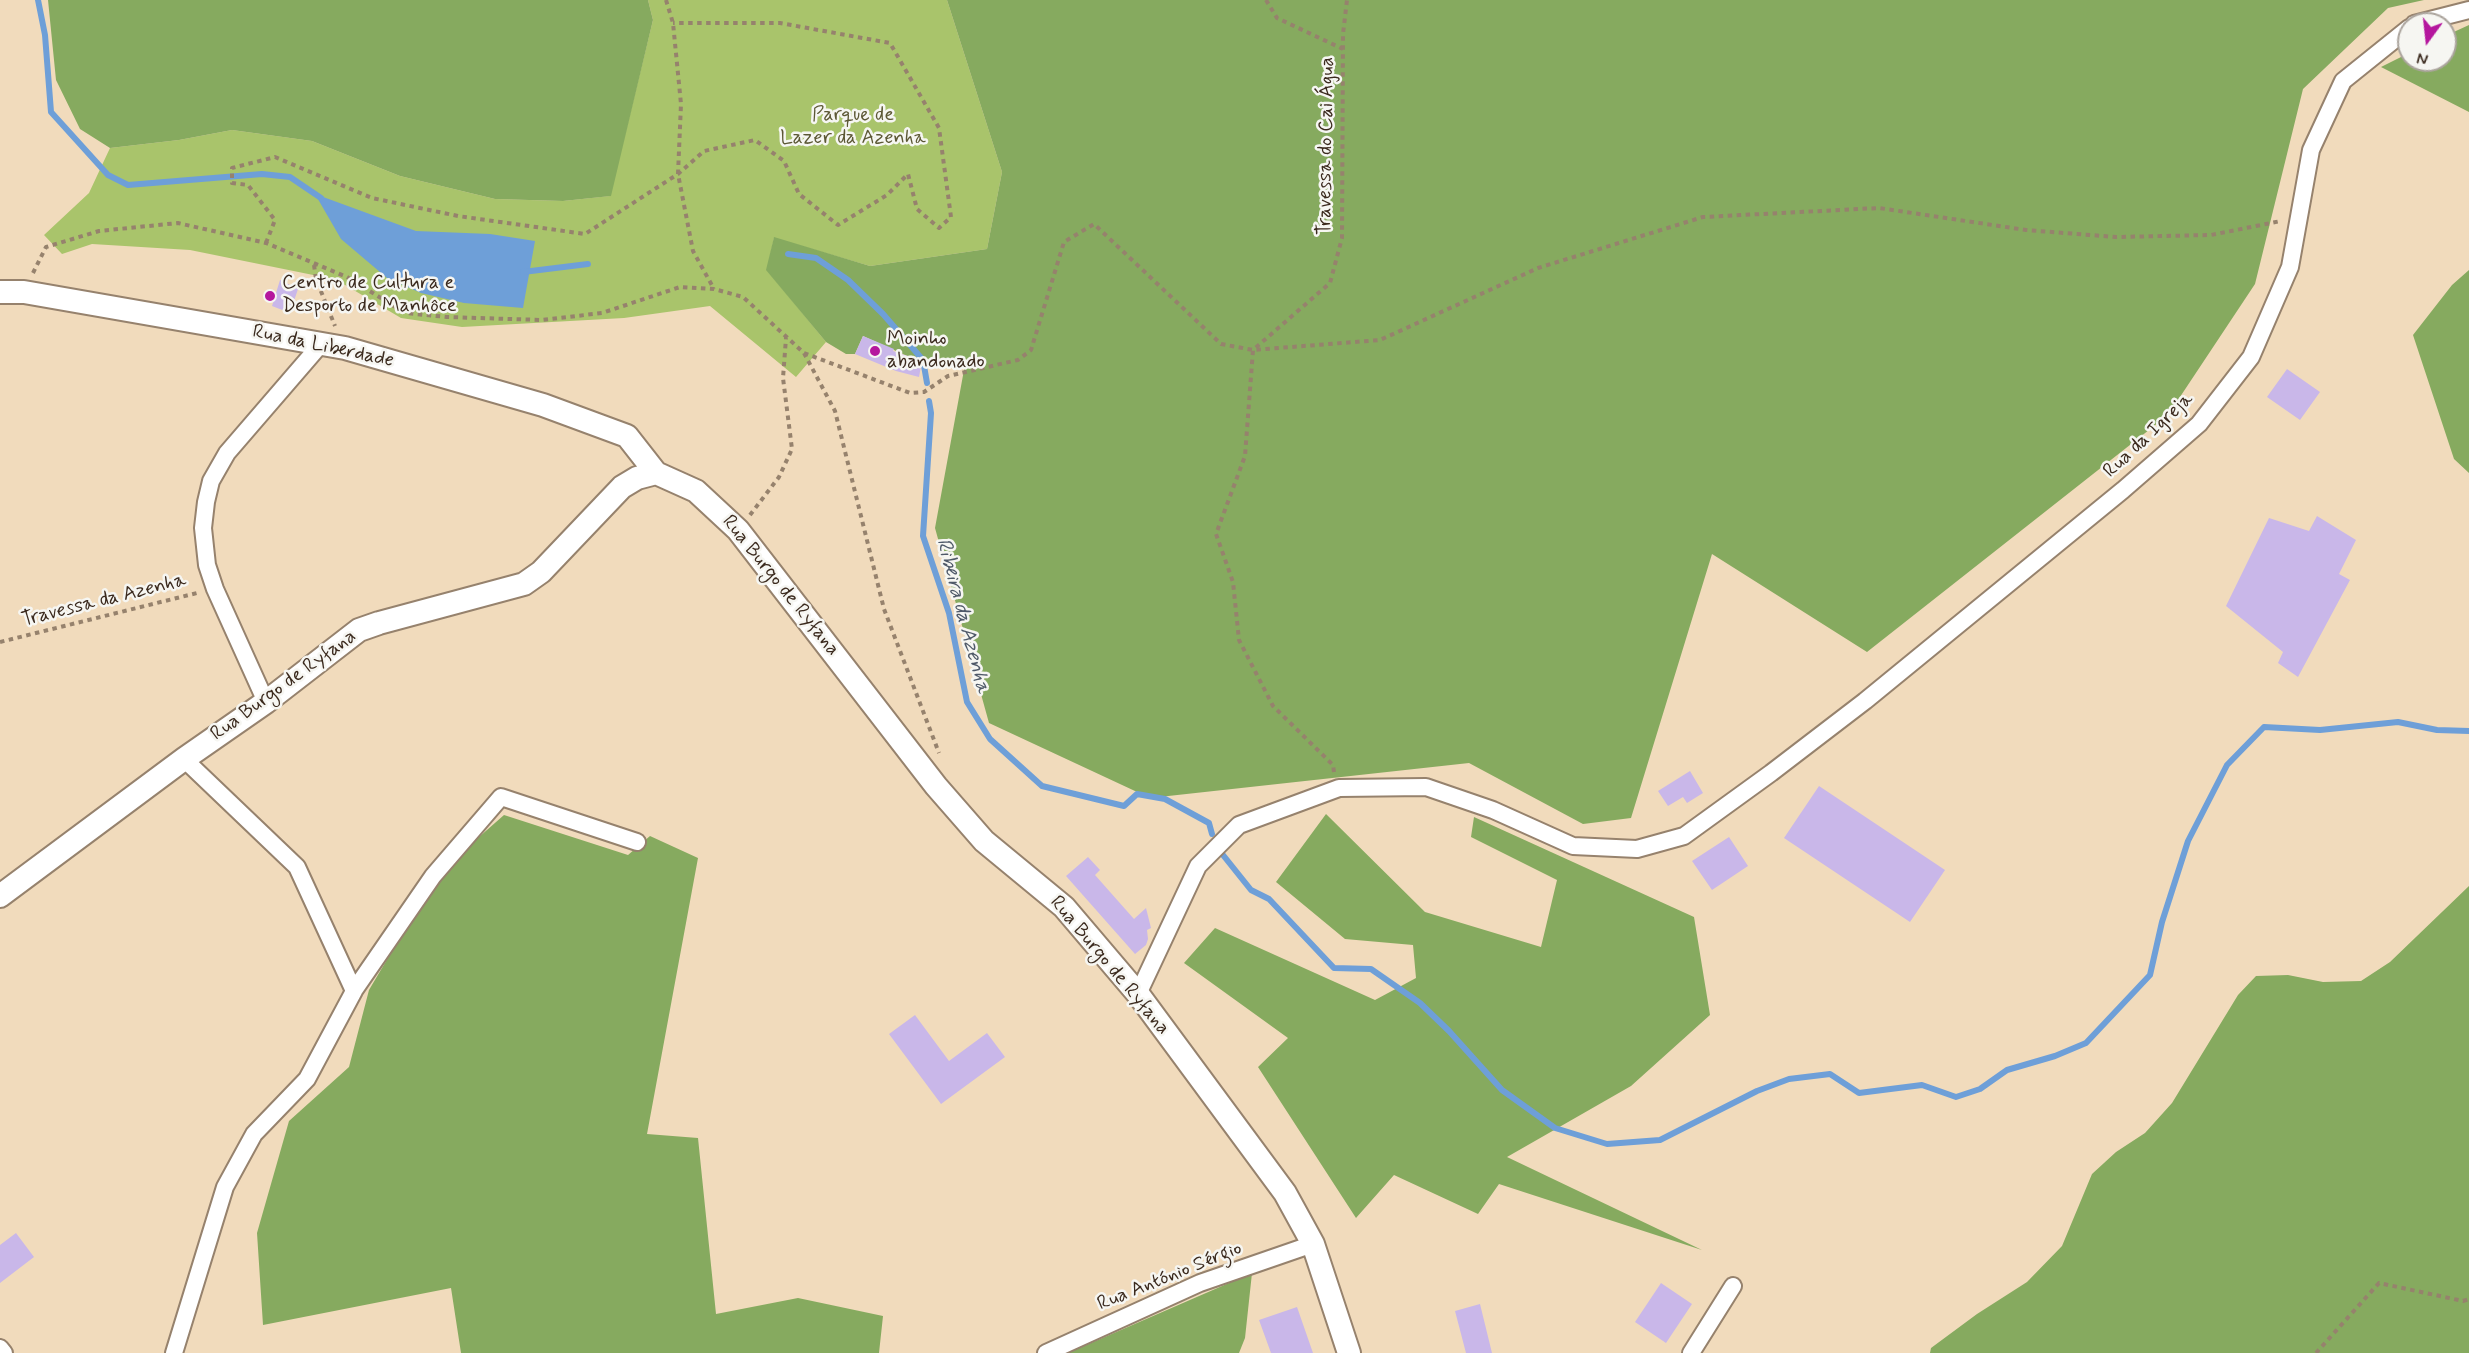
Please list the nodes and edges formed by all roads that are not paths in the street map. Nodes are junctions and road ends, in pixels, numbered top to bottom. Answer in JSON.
{"nodes":[{"id":1,"x":2397,"y":38,"type":"edge"},
{"id":2,"x":0,"y":292,"type":"edge"},
{"id":3,"x":330,"y":338,"type":"junction"},
{"id":4,"x":656,"y":473,"type":"junction"},
{"id":5,"x":266,"y":702,"type":"junction"},
{"id":6,"x":184,"y":759,"type":"junction"},
{"id":7,"x":637,"y":842,"type":"dead end"},
{"id":8,"x":0,"y":896,"type":"edge"},
{"id":9,"x":353,"y":992,"type":"junction"},
{"id":10,"x":1138,"y":994,"type":"junction"},
{"id":11,"x":1313,"y":1245,"type":"junction"},
{"id":12,"x":1733,"y":1287,"type":"dead end"},
{"id":13,"x":0,"y":1348,"type":"edge"},
{"id":14,"x":4,"y":1353,"type":"edge"},
{"id":15,"x":174,"y":1353,"type":"edge"},
{"id":16,"x":1046,"y":1353,"type":"edge"},
{"id":17,"x":1349,"y":1353,"type":"edge"},
{"id":18,"x":1690,"y":1353,"type":"edge"}],
"edges":[{"from":1,"to":10,"type":"street","name":"Rua da Igreja"},
{"from":2,"to":3,"type":"main road","name":"Rua da Liberdade"},
{"from":3,"to":4,"type":"main road","name":"Rua da Liberdade"},
{"from":3,"to":5,"type":"street"},
{"from":4,"to":5,"type":"main road","name":"Rua Burgo de Ryfana"},
{"from":4,"to":10,"type":"main road","name":"Rua Burgo de Ryfana"},
{"from":5,"to":6,"type":"main road","name":"Rua Burgo de Ryfana"},
{"from":6,"to":8,"type":"main road","name":"Rua Burgo de Ryfana"},
{"from":6,"to":9,"type":"street"},
{"from":7,"to":9,"type":"street"},
{"from":9,"to":15,"type":"street"},
{"from":10,"to":11,"type":"main road","name":"Rua Burgo de Ryfana"},
{"from":11,"to":16,"type":"street","name":"Rua António Sérgio"},
{"from":11,"to":17,"type":"main road","name":"Rua Burgo de Ryfana"},
{"from":12,"to":18,"type":"street"},
{"from":13,"to":14,"type":"street"}]}
